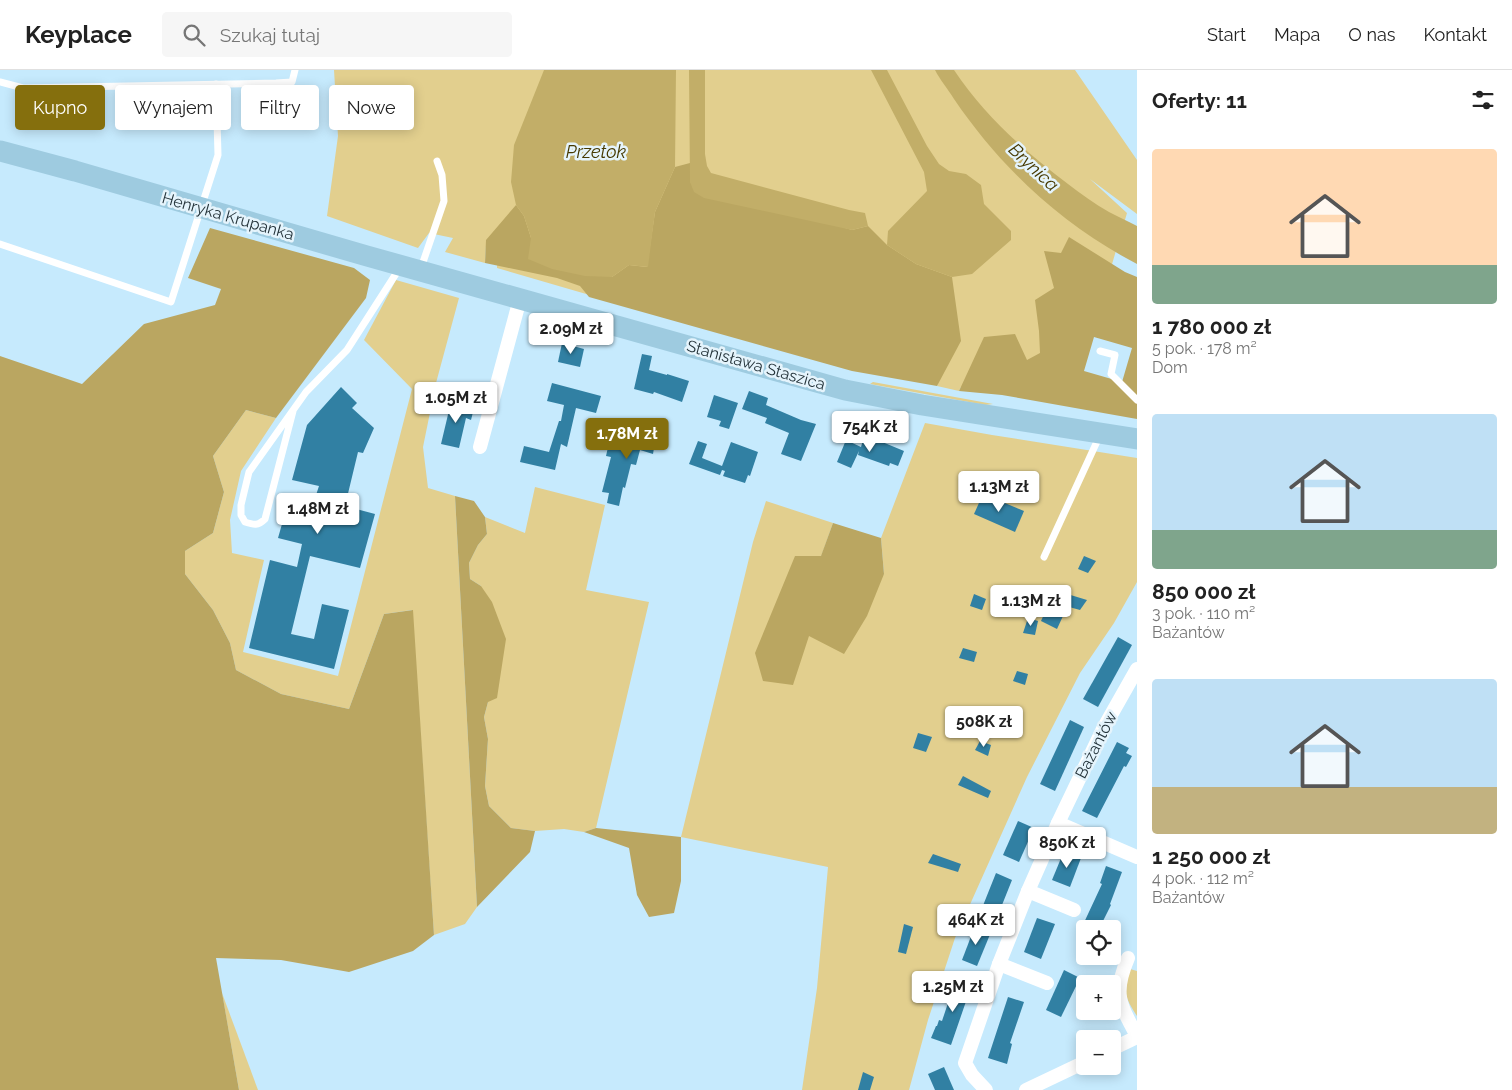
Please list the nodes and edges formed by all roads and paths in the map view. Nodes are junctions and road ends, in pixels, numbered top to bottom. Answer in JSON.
{"nodes":[{"id":1,"x":294,"y":70,"type":"edge"},
{"id":2,"x":0,"y":82,"type":"edge"},
{"id":3,"x":216,"y":84,"type":"junction"},
{"id":4,"x":0,"y":139,"type":"edge"},
{"id":5,"x":0,"y":152,"type":"edge"},
{"id":6,"x":437,"y":161,"type":"dead end"},
{"id":7,"x":75,"y":171,"type":"junction"},
{"id":8,"x":200,"y":208,"type":"junction"},
{"id":9,"x":0,"y":244,"type":"edge"},
{"id":10,"x":401,"y":265,"type":"junction"},
{"id":11,"x":520,"y":299,"type":"junction"},
{"id":12,"x":1100,"y":351,"type":"dead end"},
{"id":13,"x":1137,"y":400,"type":"edge"},
{"id":14,"x":293,"y":411,"type":"junction"},
{"id":15,"x":1101,"y":433,"type":"junction"},
{"id":16,"x":1137,"y":439,"type":"edge"},
{"id":17,"x":480,"y":448,"type":"dead end"},
{"id":18,"x":1044,"y":557,"type":"dead end"},
{"id":19,"x":1137,"y":669,"type":"edge"},
{"id":20,"x":1058,"y":823,"type":"junction"},
{"id":21,"x":1137,"y":857,"type":"edge"},
{"id":22,"x":1028,"y":891,"type":"junction"},
{"id":23,"x":1074,"y":910,"type":"dead end"},
{"id":24,"x":1128,"y":958,"type":"dead end"},
{"id":25,"x":999,"y":964,"type":"junction"},
{"id":26,"x":1047,"y":983,"type":"dead end"},
{"id":27,"x":1137,"y":1036,"type":"edge"},
{"id":28,"x":1121,"y":1044,"type":"edge"},
{"id":29,"x":1076,"y":1066,"type":"edge"},
{"id":30,"x":986,"y":1090,"type":"edge"},
{"id":31,"x":1026,"y":1090,"type":"edge"}],
"edges":[{"from":1,"to":3,"type":"lane"},
{"from":2,"to":3,"type":"lane"},
{"from":3,"to":8,"type":"lane"},
{"from":4,"to":7,"type":"main road","name":"Henryka Krupanka"},
{"from":5,"to":7,"type":"main road","name":"Henryka Krupanka"},
{"from":6,"to":10,"type":"lane"},
{"from":7,"to":8,"type":"main road","name":"Henryka Krupanka"},
{"from":8,"to":9,"type":"lane"},
{"from":8,"to":10,"type":"main road","name":"Henryka Krupanka"},
{"from":10,"to":11,"type":"main road","name":"Stanisława Staszica"},
{"from":10,"to":14,"type":"lane"},
{"from":11,"to":15,"type":"main road","name":"Stanisława Staszica"},
{"from":11,"to":17,"type":"street"},
{"from":12,"to":13,"type":"lane"},
{"from":14,"to":14,"type":"lane"},
{"from":15,"to":16,"type":"main road","name":"Stanisława Staszica"},
{"from":15,"to":18,"type":"lane"},
{"from":19,"to":20,"type":"street","name":"Bażantów"},
{"from":20,"to":21,"type":"street"},
{"from":20,"to":22,"type":"street","name":"Bażantów"},
{"from":22,"to":23,"type":"street"},
{"from":22,"to":25,"type":"street","name":"Bażantów"},
{"from":24,"to":27,"type":"street"},
{"from":25,"to":26,"type":"street"},
{"from":25,"to":30,"type":"street","name":"Bażantów"},
{"from":27,"to":28,"type":"street"},
{"from":29,"to":31,"type":"street"}]}
